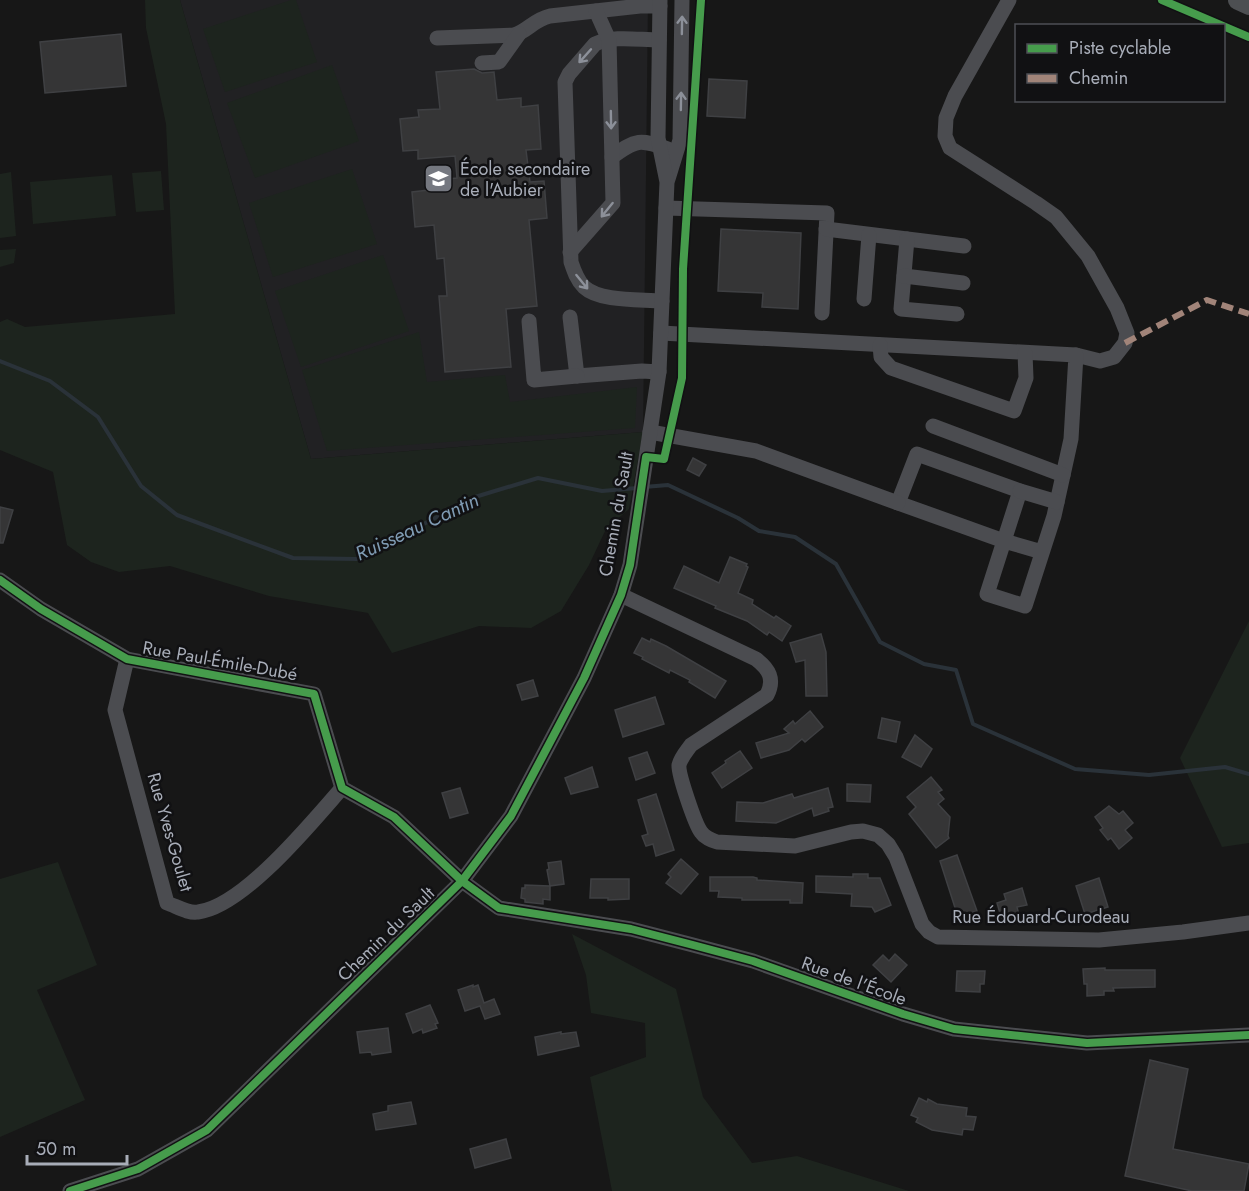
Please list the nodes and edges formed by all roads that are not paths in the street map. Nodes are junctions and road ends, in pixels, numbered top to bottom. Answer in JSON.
{"nodes":[{"id":1,"x":682,"y":0,"type":"edge"},
{"id":2,"x":1009,"y":0,"type":"edge"},
{"id":3,"x":1238,"y":0,"type":"edge"},
{"id":4,"x":660,"y":3,"type":"edge"},
{"id":5,"x":1249,"y":5,"type":"edge"},
{"id":6,"x":596,"y":11,"type":"junction"},
{"id":7,"x":519,"y":34,"type":"junction"},
{"id":8,"x":437,"y":38,"type":"dead end"},
{"id":9,"x":609,"y":40,"type":"junction"},
{"id":10,"x":659,"y":40,"type":"junction"},
{"id":11,"x":482,"y":63,"type":"dead end"},
{"id":12,"x":659,"y":146,"type":"junction"},
{"id":13,"x":676,"y":153,"type":"junction"},
{"id":14,"x":612,"y":157,"type":"junction"},
{"id":15,"x":667,"y":182,"type":"junction"},
{"id":16,"x":666,"y":208,"type":"junction"},
{"id":17,"x":826,"y":229,"type":"junction"},
{"id":18,"x":869,"y":235,"type":"junction"},
{"id":19,"x":907,"y":239,"type":"junction"},
{"id":20,"x":964,"y":246,"type":"dead end"},
{"id":21,"x":570,"y":252,"type":"junction"},
{"id":22,"x":904,"y":276,"type":"junction"},
{"id":23,"x":963,"y":283,"type":"dead end"},
{"id":24,"x":864,"y":299,"type":"dead end"},
{"id":25,"x":662,"y":301,"type":"junction"},
{"id":26,"x":822,"y":313,"type":"dead end"},
{"id":27,"x":957,"y":314,"type":"dead end"},
{"id":28,"x":570,"y":316,"type":"dead end"},
{"id":29,"x":529,"y":321,"type":"dead end"},
{"id":30,"x":660,"y":333,"type":"junction"},
{"id":31,"x":880,"y":345,"type":"junction"},
{"id":32,"x":1025,"y":353,"type":"junction"},
{"id":33,"x":1076,"y":355,"type":"junction"},
{"id":34,"x":659,"y":372,"type":"junction"},
{"id":35,"x":577,"y":376,"type":"junction"},
{"id":36,"x":933,"y":426,"type":"dead end"},
{"id":37,"x":650,"y":432,"type":"junction"},
{"id":38,"x":1063,"y":475,"type":"junction"},
{"id":39,"x":1020,"y":491,"type":"junction"},
{"id":40,"x":1057,"y":502,"type":"junction"},
{"id":41,"x":898,"y":503,"type":"junction"},
{"id":42,"x":1004,"y":541,"type":"junction"},
{"id":43,"x":1042,"y":552,"type":"junction"},
{"id":44,"x":0,"y":580,"type":"edge"},
{"id":45,"x":621,"y":595,"type":"junction"},
{"id":46,"x":127,"y":659,"type":"junction"},
{"id":47,"x":342,"y":788,"type":"junction"},
{"id":48,"x":462,"y":881,"type":"junction"},
{"id":49,"x":1249,"y":923,"type":"edge"},
{"id":50,"x":1249,"y":1035,"type":"edge"},
{"id":51,"x":70,"y":1191,"type":"edge"}],
"edges":[{"from":13,"to":1,"type":"street","name":"Chemin du Sault","one_way":true},
{"from":2,"to":33,"type":"street"},
{"from":3,"to":5,"type":"main road"},
{"from":4,"to":6,"type":"street"},
{"from":4,"to":10,"type":"street","name":"Chemin du Sault"},
{"from":6,"to":7,"type":"street"},
{"from":6,"to":9,"type":"street"},
{"from":7,"to":8,"type":"street"},
{"from":7,"to":11,"type":"street"},
{"from":9,"to":10,"type":"street"},
{"from":9,"to":14,"type":"street","one_way":true},
{"from":9,"to":21,"type":"street","one_way":true},
{"from":10,"to":12,"type":"street","name":"Chemin du Sault"},
{"from":12,"to":13,"type":"street"},
{"from":12,"to":14,"type":"street"},
{"from":12,"to":15,"type":"street","name":"Chemin du Sault"},
{"from":13,"to":15,"type":"street","name":"Chemin du Sault"},
{"from":14,"to":21,"type":"street","one_way":true},
{"from":15,"to":16,"type":"street","name":"Chemin du Sault"},
{"from":16,"to":17,"type":"street"},
{"from":16,"to":25,"type":"street","name":"Chemin du Sault"},
{"from":17,"to":18,"type":"street"},
{"from":17,"to":26,"type":"street"},
{"from":18,"to":19,"type":"street"},
{"from":18,"to":24,"type":"street"},
{"from":19,"to":20,"type":"street"},
{"from":19,"to":22,"type":"street"},
{"from":21,"to":25,"type":"street","one_way":true},
{"from":22,"to":23,"type":"street"},
{"from":22,"to":27,"type":"street"},
{"from":25,"to":30,"type":"street","name":"Chemin du Sault"},
{"from":28,"to":35,"type":"street"},
{"from":29,"to":35,"type":"street"},
{"from":30,"to":31,"type":"street"},
{"from":30,"to":34,"type":"street","name":"Chemin du Sault"},
{"from":31,"to":32,"type":"street"},
{"from":31,"to":32,"type":"street"},
{"from":32,"to":33,"type":"street"},
{"from":33,"to":38,"type":"street"},
{"from":34,"to":35,"type":"street"},
{"from":34,"to":37,"type":"street","name":"Chemin du Sault"},
{"from":36,"to":38,"type":"street"},
{"from":37,"to":41,"type":"street"},
{"from":37,"to":45,"type":"street","name":"Chemin du Sault"},
{"from":38,"to":40,"type":"street"},
{"from":39,"to":40,"type":"street"},
{"from":39,"to":41,"type":"street"},
{"from":39,"to":42,"type":"street"},
{"from":40,"to":43,"type":"street"},
{"from":41,"to":42,"type":"street"},
{"from":42,"to":43,"type":"street"},
{"from":42,"to":43,"type":"street"},
{"from":44,"to":46,"type":"street","name":"Rue Paul-Émile-Dubé"},
{"from":45,"to":48,"type":"street","name":"Chemin du Sault"},
{"from":45,"to":49,"type":"street","name":"Rue Édouard-Curodeau"},
{"from":46,"to":47,"type":"street","name":"Rue Paul-Émile-Dubé"},
{"from":46,"to":47,"type":"street","name":"Rue Yves-Goulet"},
{"from":47,"to":48,"type":"street"},
{"from":48,"to":50,"type":"street","name":"Rue de l'École"},
{"from":48,"to":51,"type":"street","name":"Chemin du Sault"}]}
